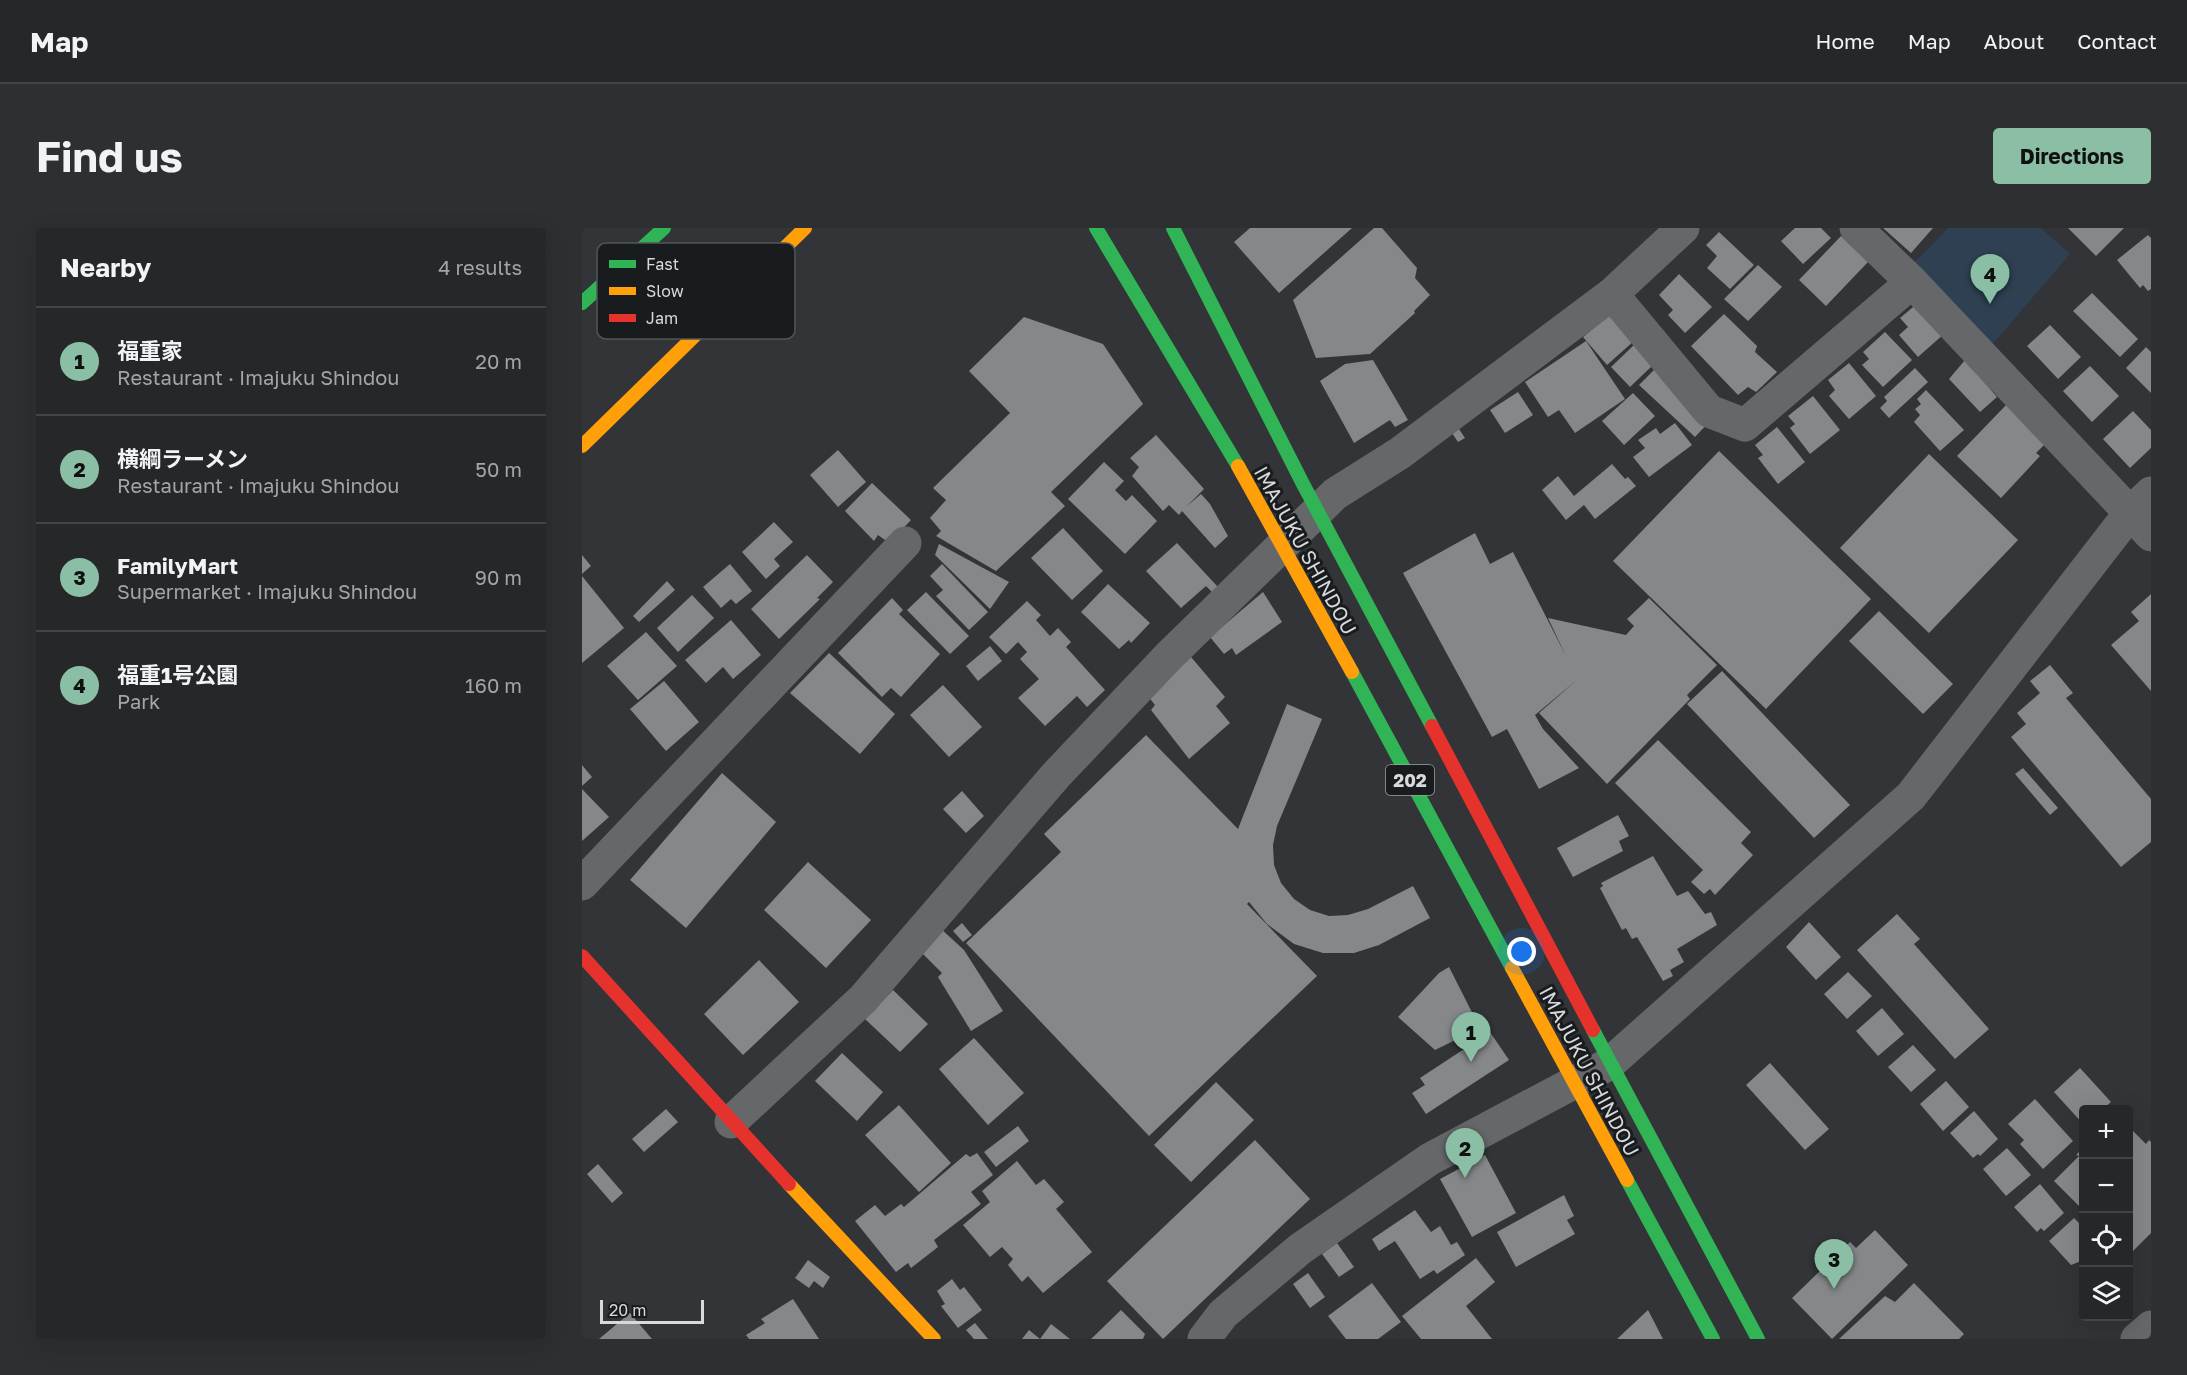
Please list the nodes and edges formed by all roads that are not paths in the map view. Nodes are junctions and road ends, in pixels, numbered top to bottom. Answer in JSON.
{"nodes":[{"id":1,"x":664,"y":228,"type":"edge"},
{"id":2,"x":805,"y":228,"type":"edge"},
{"id":3,"x":815,"y":228,"type":"edge"},
{"id":4,"x":1096,"y":228,"type":"edge"},
{"id":5,"x":1173,"y":228,"type":"edge"},
{"id":6,"x":1683,"y":228,"type":"edge"},
{"id":7,"x":1856,"y":228,"type":"edge"},
{"id":8,"x":648,"y":243,"type":"edge"},
{"id":9,"x":790,"y":243,"type":"edge"},
{"id":10,"x":795,"y":245,"type":"edge"},
{"id":11,"x":1912,"y":282,"type":"junction"},
{"id":12,"x":597,"y":289,"type":"edge"},
{"id":13,"x":1612,"y":294,"type":"junction"},
{"id":14,"x":582,"y":303,"type":"edge"},
{"id":15,"x":686,"y":339,"type":"edge"},
{"id":16,"x":691,"y":339,"type":"edge"},
{"id":17,"x":582,"y":428,"type":"edge"},
{"id":18,"x":582,"y":446,"type":"edge"},
{"id":19,"x":1318,"y":512,"type":"junction"},
{"id":20,"x":2144,"y":514,"type":"edge"},
{"id":21,"x":905,"y":543,"type":"dead end"},
{"id":22,"x":1283,"y":545,"type":"junction"},
{"id":23,"x":582,"y":884,"type":"edge"},
{"id":24,"x":582,"y":956,"type":"edge"},
{"id":25,"x":1609,"y":1064,"type":"junction"},
{"id":26,"x":1575,"y":1083,"type":"junction"},
{"id":27,"x":731,"y":1122,"type":"junction"},
{"id":28,"x":2151,"y":1327,"type":"edge"},
{"id":29,"x":934,"y":1339,"type":"edge"},
{"id":30,"x":1204,"y":1339,"type":"edge"},
{"id":31,"x":1713,"y":1339,"type":"edge"},
{"id":32,"x":1758,"y":1339,"type":"edge"},
{"id":33,"x":2137,"y":1339,"type":"edge"}],
"edges":[{"from":1,"to":8,"type":"main road"},
{"from":2,"to":9,"type":"main road"},
{"from":3,"to":10,"type":"main road"},
{"from":4,"to":22,"type":"main road","name":"IMAJUKU SHINDOU","number":"202"},
{"from":5,"to":19,"type":"main road","name":"IMAJUKU SHINDOU","number":"202"},
{"from":6,"to":13,"type":"street"},
{"from":7,"to":11,"type":"street"},
{"from":11,"to":13,"type":"street"},
{"from":11,"to":20,"type":"street"},
{"from":12,"to":14,"type":"main road"},
{"from":13,"to":19,"type":"street"},
{"from":15,"to":17,"type":"main road"},
{"from":16,"to":18,"type":"main road"},
{"from":19,"to":22,"type":"street"},
{"from":19,"to":25,"type":"main road","name":"IMAJUKU SHINDOU","number":"202"},
{"from":20,"to":25,"type":"street"},
{"from":21,"to":23,"type":"street"},
{"from":22,"to":26,"type":"main road","name":"IMAJUKU SHINDOU","number":"202"},
{"from":22,"to":27,"type":"street"},
{"from":24,"to":27,"type":"main road"},
{"from":25,"to":26,"type":"street"},
{"from":25,"to":32,"type":"main road","name":"IMAJUKU SHINDOU","number":"202"},
{"from":26,"to":30,"type":"street"},
{"from":26,"to":31,"type":"main road","name":"IMAJUKU SHINDOU","number":"202"},
{"from":27,"to":29,"type":"main road"},
{"from":28,"to":33,"type":"street"}]}
